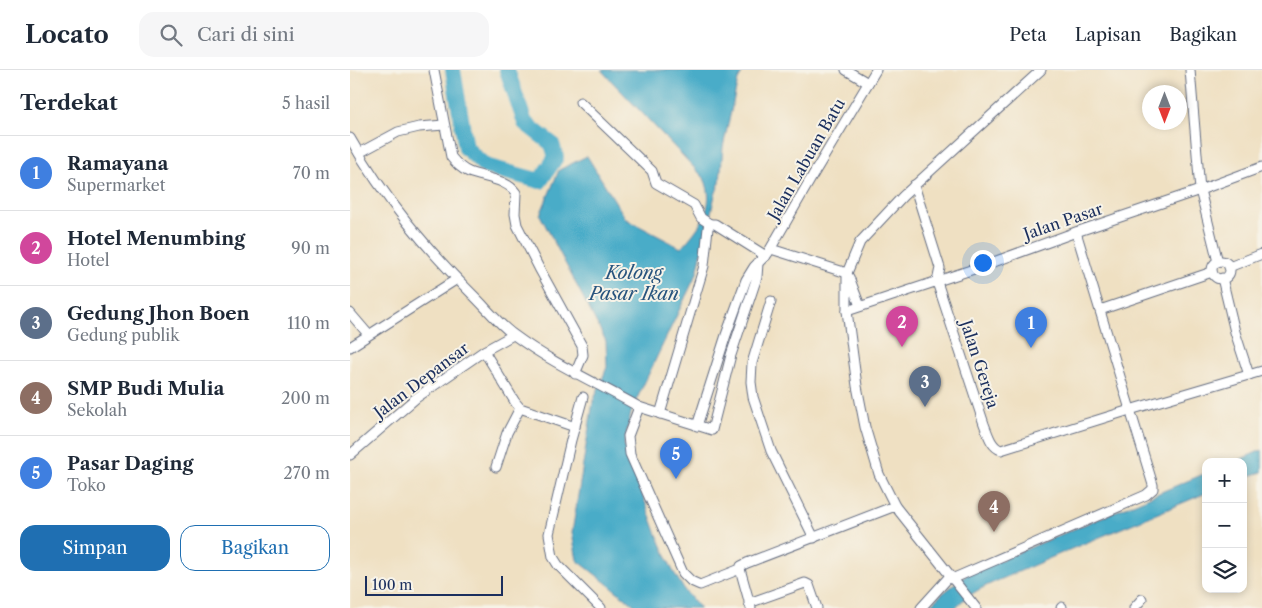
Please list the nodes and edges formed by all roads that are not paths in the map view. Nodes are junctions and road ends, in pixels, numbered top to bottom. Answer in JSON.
{"nodes":[{"id":1,"x":434,"y":70,"type":"edge"},
{"id":2,"x":846,"y":70,"type":"edge"},
{"id":3,"x":876,"y":70,"type":"edge"},
{"id":4,"x":1041,"y":70,"type":"edge"},
{"id":5,"x":1190,"y":70,"type":"edge"},
{"id":6,"x":868,"y":83,"type":"junction"},
{"id":7,"x":580,"y":102,"type":"dead end"},
{"id":8,"x":444,"y":124,"type":"junction"},
{"id":9,"x":350,"y":138,"type":"edge"},
{"id":10,"x":359,"y":153,"type":"junction"},
{"id":11,"x":1262,"y":167,"type":"edge"},
{"id":12,"x":914,"y":185,"type":"junction"},
{"id":13,"x":1200,"y":190,"type":"junction"},
{"id":14,"x":707,"y":222,"type":"junction"},
{"id":15,"x":1076,"y":232,"type":"junction"},
{"id":16,"x":1262,"y":254,"type":"edge"},
{"id":17,"x":765,"y":256,"type":"junction"},
{"id":18,"x":1218,"y":262,"type":"junction"},
{"id":19,"x":1229,"y":267,"type":"junction"},
{"id":20,"x":1212,"y":272,"type":"junction"},
{"id":21,"x":847,"y":273,"type":"junction"},
{"id":22,"x":1222,"y":278,"type":"junction"},
{"id":23,"x":458,"y":279,"type":"junction"},
{"id":24,"x":937,"y":282,"type":"junction"},
{"id":25,"x":771,"y":301,"type":"dead end"},
{"id":26,"x":860,"y":306,"type":"junction"},
{"id":27,"x":1100,"y":310,"type":"junction"},
{"id":28,"x":847,"y":311,"type":"junction"},
{"id":29,"x":350,"y":313,"type":"edge"},
{"id":30,"x":368,"y":334,"type":"junction"},
{"id":31,"x":513,"y":334,"type":"junction"},
{"id":32,"x":726,"y":335,"type":"junction"},
{"id":33,"x":736,"y":338,"type":"junction"},
{"id":34,"x":350,"y":347,"type":"edge"},
{"id":35,"x":484,"y":351,"type":"junction"},
{"id":36,"x":720,"y":353,"type":"junction"},
{"id":37,"x":731,"y":355,"type":"junction"},
{"id":38,"x":1262,"y":371,"type":"edge"},
{"id":39,"x":575,"y":374,"type":"junction"},
{"id":40,"x":1249,"y":375,"type":"junction"},
{"id":41,"x":583,"y":396,"type":"dead end"},
{"id":42,"x":638,"y":406,"type":"junction"},
{"id":43,"x":520,"y":408,"type":"junction"},
{"id":44,"x":1131,"y":410,"type":"junction"},
{"id":45,"x":660,"y":414,"type":"junction"},
{"id":46,"x":697,"y":426,"type":"junction"},
{"id":47,"x":575,"y":427,"type":"junction"},
{"id":48,"x":350,"y":455,"type":"edge"},
{"id":49,"x":496,"y":467,"type":"dead end"},
{"id":50,"x":895,"y":506,"type":"junction"},
{"id":51,"x":814,"y":538,"type":"junction"},
{"id":52,"x":740,"y":570,"type":"junction"},
{"id":53,"x":952,"y":579,"type":"junction"},
{"id":54,"x":1142,"y":599,"type":"dead end"},
{"id":55,"x":750,"y":605,"type":"edge"},
{"id":56,"x":600,"y":608,"type":"edge"},
{"id":57,"x":816,"y":608,"type":"edge"},
{"id":58,"x":921,"y":608,"type":"edge"},
{"id":59,"x":976,"y":608,"type":"edge"},
{"id":60,"x":1134,"y":608,"type":"edge"}],
"edges":[{"from":1,"to":8,"type":"street"},
{"from":2,"to":6,"type":"street"},
{"from":3,"to":6,"type":"street","name":"Jalan Labuan Batu"},
{"from":4,"to":12,"type":"street"},
{"from":5,"to":13,"type":"street"},
{"from":6,"to":17,"type":"street","name":"Jalan Labuan Batu"},
{"from":7,"to":14,"type":"street"},
{"from":8,"to":10,"type":"street"},
{"from":8,"to":39,"type":"street"},
{"from":9,"to":10,"type":"street"},
{"from":10,"to":23,"type":"street"},
{"from":11,"to":13,"type":"street","name":"Jalan Pasar"},
{"from":12,"to":21,"type":"street"},
{"from":12,"to":24,"type":"street","name":"Jalan Gereja"},
{"from":13,"to":15,"type":"street","name":"Jalan Pasar"},
{"from":13,"to":18,"type":"street"},
{"from":14,"to":17,"type":"street"},
{"from":14,"to":45,"type":"street"},
{"from":15,"to":24,"type":"street","name":"Jalan Pasar"},
{"from":15,"to":27,"type":"street"},
{"from":16,"to":19,"type":"street"},
{"from":17,"to":21,"type":"street"},
{"from":17,"to":32,"type":"street"},
{"from":17,"to":33,"type":"street"},
{"from":18,"to":19,"type":"street"},
{"from":18,"to":20,"type":"street"},
{"from":19,"to":22,"type":"street"},
{"from":20,"to":22,"type":"street"},
{"from":20,"to":27,"type":"street"},
{"from":21,"to":26,"type":"street"},
{"from":21,"to":28,"type":"street"},
{"from":22,"to":40,"type":"street"},
{"from":23,"to":30,"type":"street"},
{"from":23,"to":31,"type":"street"},
{"from":24,"to":26,"type":"street","name":"Jalan Pasar"},
{"from":24,"to":44,"type":"street","name":"Jalan Gereja"},
{"from":25,"to":51,"type":"street"},
{"from":26,"to":28,"type":"street","name":"Jalan Pasar"},
{"from":27,"to":44,"type":"street"},
{"from":28,"to":50,"type":"street"},
{"from":29,"to":30,"type":"street"},
{"from":30,"to":34,"type":"street"},
{"from":31,"to":35,"type":"street","name":"Jalan Depansar"},
{"from":31,"to":39,"type":"street"},
{"from":32,"to":33,"type":"street"},
{"from":32,"to":36,"type":"street"},
{"from":33,"to":37,"type":"street"},
{"from":35,"to":43,"type":"street"},
{"from":35,"to":48,"type":"street","name":"Jalan Depansar"},
{"from":36,"to":37,"type":"street"},
{"from":36,"to":46,"type":"street"},
{"from":37,"to":46,"type":"street"},
{"from":38,"to":40,"type":"street"},
{"from":39,"to":42,"type":"street"},
{"from":40,"to":44,"type":"street"},
{"from":41,"to":47,"type":"street"},
{"from":42,"to":45,"type":"street"},
{"from":42,"to":52,"type":"street"},
{"from":43,"to":47,"type":"street"},
{"from":43,"to":49,"type":"street"},
{"from":44,"to":53,"type":"street"},
{"from":45,"to":46,"type":"street"},
{"from":47,"to":56,"type":"street"},
{"from":50,"to":51,"type":"street"},
{"from":50,"to":53,"type":"street"},
{"from":51,"to":52,"type":"street"},
{"from":52,"to":55,"type":"street"},
{"from":53,"to":58,"type":"street"},
{"from":53,"to":59,"type":"street"},
{"from":54,"to":60,"type":"street"},
{"from":55,"to":57,"type":"street"}]}
